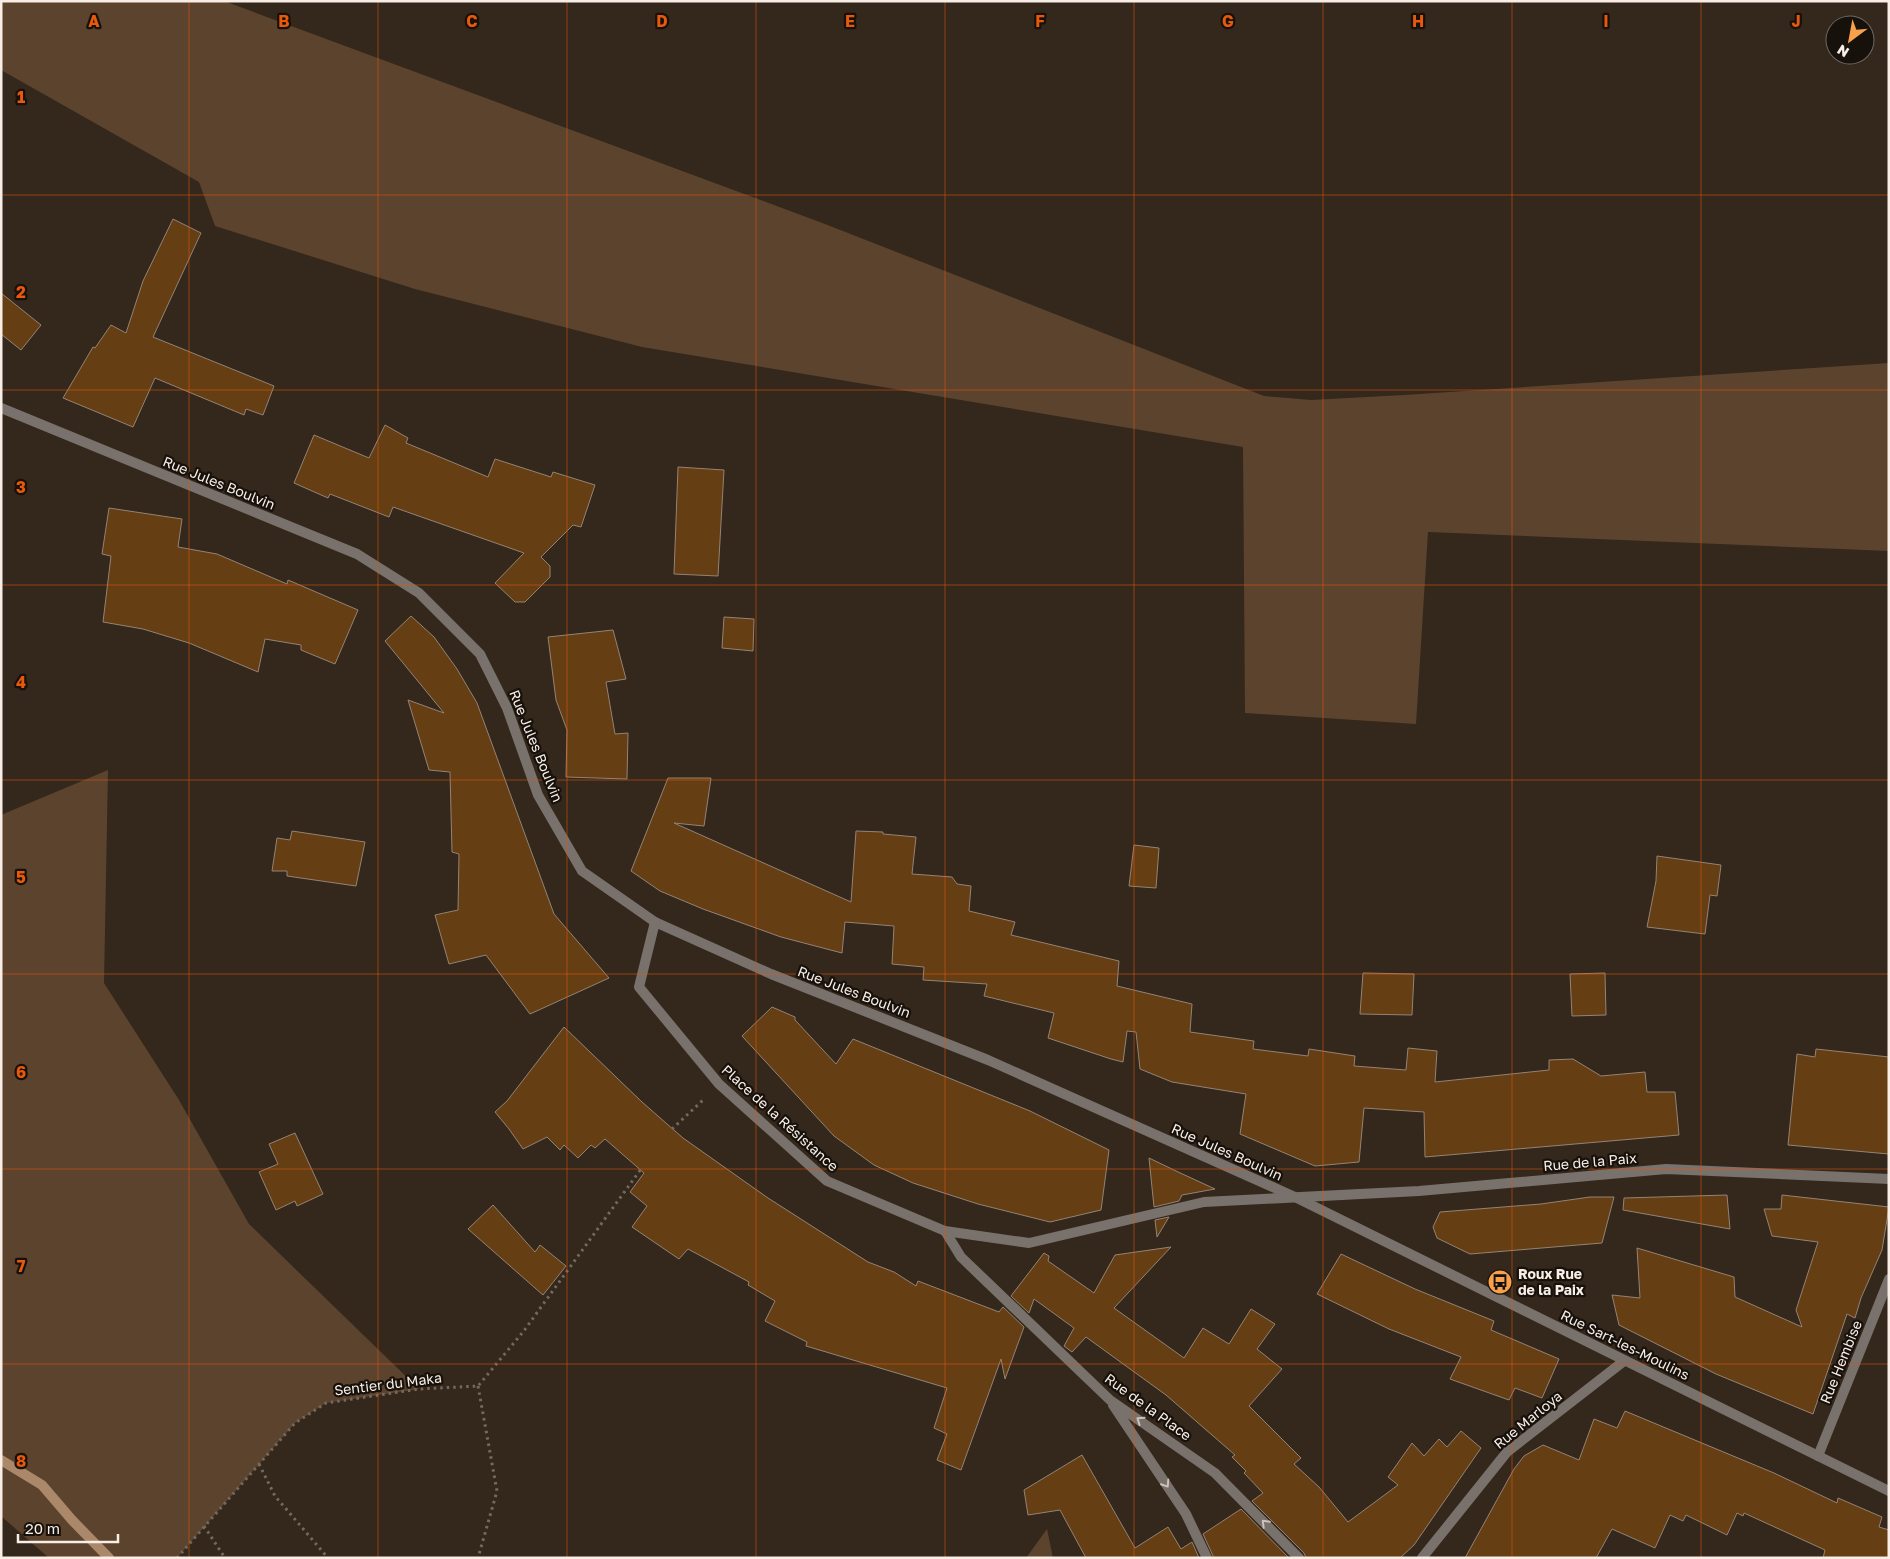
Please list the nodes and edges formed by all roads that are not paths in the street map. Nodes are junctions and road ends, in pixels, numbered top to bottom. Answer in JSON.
{"nodes":[{"id":1,"x":1,"y":408,"type":"edge"},
{"id":2,"x":655,"y":922,"type":"junction"},
{"id":3,"x":1889,"y":1179,"type":"edge"},
{"id":4,"x":1295,"y":1197,"type":"junction"},
{"id":5,"x":945,"y":1231,"type":"junction"},
{"id":6,"x":1889,"y":1279,"type":"edge"},
{"id":7,"x":1624,"y":1361,"type":"junction"},
{"id":8,"x":1110,"y":1400,"type":"junction"},
{"id":9,"x":1818,"y":1456,"type":"junction"},
{"id":10,"x":1889,"y":1491,"type":"edge"},
{"id":11,"x":1207,"y":1558,"type":"edge"},
{"id":12,"x":1299,"y":1558,"type":"edge"},
{"id":13,"x":1422,"y":1558,"type":"edge"}],
"edges":[{"from":1,"to":2,"type":"street","name":"Rue Jules Boulvin"},
{"from":2,"to":4,"type":"street","name":"Rue Jules Boulvin"},
{"from":2,"to":5,"type":"street","name":"Place de la Résistance"},
{"from":3,"to":4,"type":"street","name":"Rue de la Paix"},
{"from":4,"to":5,"type":"street","name":"Place de la Résistance"},
{"from":4,"to":7,"type":"street","name":"Rue Sart-les-Moulins"},
{"from":5,"to":8,"type":"street","name":"Rue de la Place"},
{"from":6,"to":9,"type":"street","name":"Rue Hembise"},
{"from":7,"to":9,"type":"street","name":"Rue Sart-les-Moulins"},
{"from":7,"to":13,"type":"street","name":"Rue Marloya"},
{"from":8,"to":11,"type":"street","one_way":true},
{"from":12,"to":8,"type":"street","name":"Rue de la Place","one_way":true},
{"from":9,"to":10,"type":"street","name":"Rue Sart-les-Moulins"}]}
